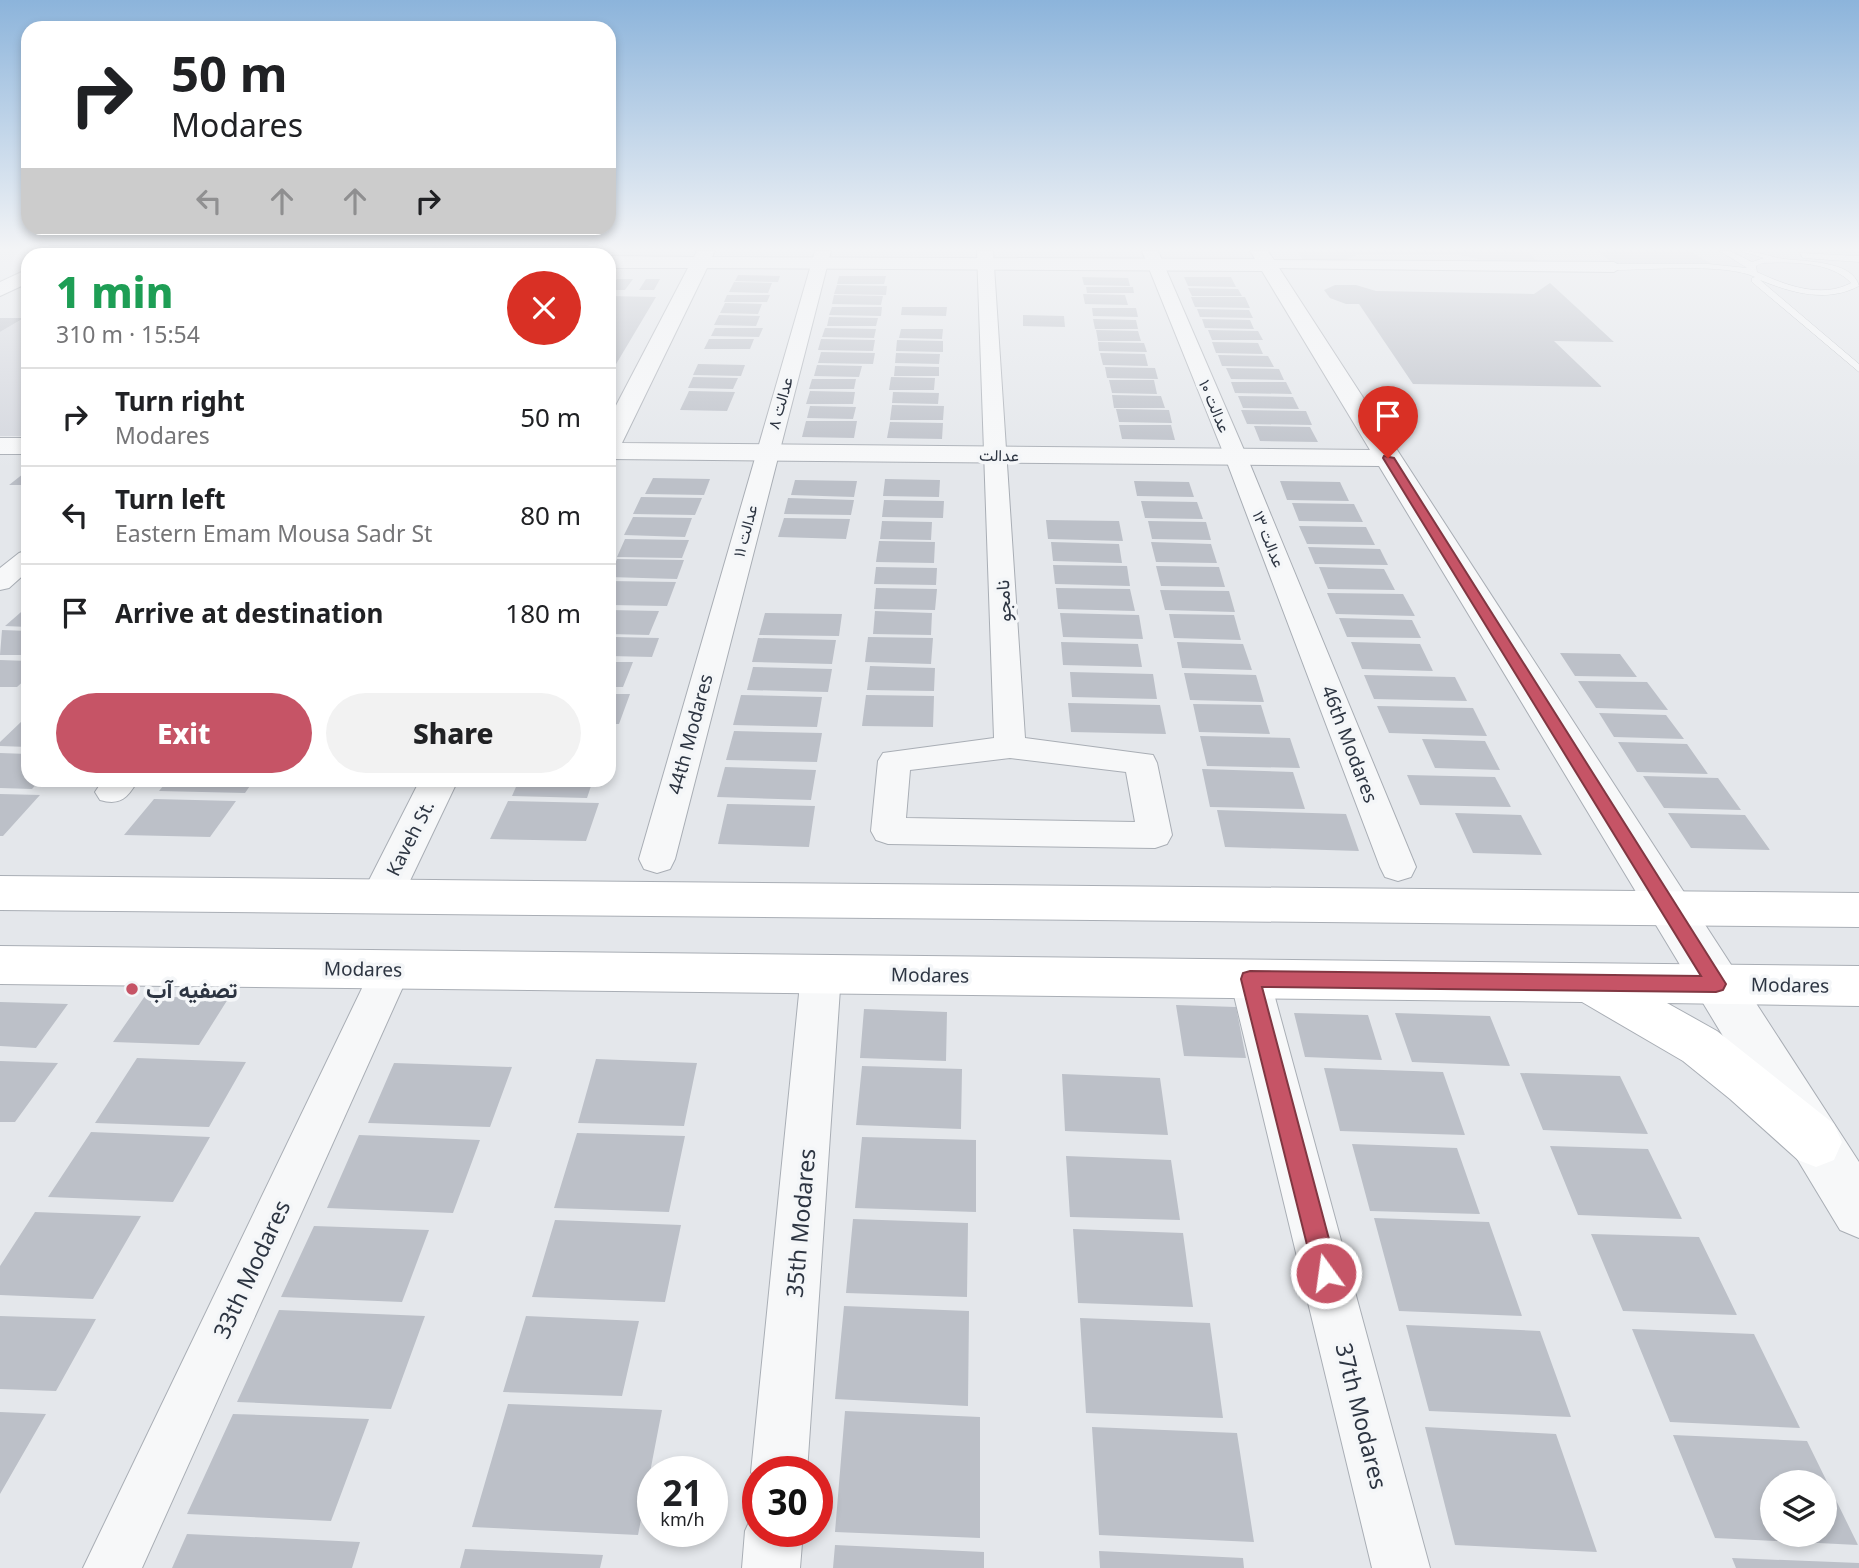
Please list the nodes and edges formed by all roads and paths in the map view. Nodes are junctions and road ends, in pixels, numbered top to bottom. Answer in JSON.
{"nodes":[{"id":1,"x":667,"y":324,"type":"edge"},
{"id":2,"x":802,"y":324,"type":"edge"},
{"id":3,"x":989,"y":324,"type":"edge"},
{"id":4,"x":1181,"y":324,"type":"edge"},
{"id":5,"x":1305,"y":324,"type":"edge"},
{"id":6,"x":1806,"y":324,"type":"edge"},
{"id":7,"x":1859,"y":369,"type":"edge"},
{"id":8,"x":616,"y":417,"type":"edge"},
{"id":9,"x":0,"y":446,"type":"edge"},
{"id":10,"x":21,"y":446,"type":"edge"},
{"id":11,"x":616,"y":451,"type":"edge"},
{"id":12,"x":766,"y":453,"type":"junction"},
{"id":13,"x":997,"y":455,"type":"junction"},
{"id":14,"x":1236,"y":457,"type":"junction"},
{"id":15,"x":1388,"y":458,"type":"junction"},
{"id":16,"x":21,"y":564,"type":"edge"},
{"id":17,"x":0,"y":582,"type":"edge"},
{"id":18,"x":723,"y":610,"type":"joint"},
{"id":19,"x":1302,"y":622,"type":"joint"},
{"id":20,"x":1010,"y":747,"type":"junction"},
{"id":21,"x":436,"y":787,"type":"edge"},
{"id":22,"x":657,"y":859,"type":"dead end"},
{"id":23,"x":1398,"y":867,"type":"dead end"},
{"id":24,"x":0,"y":893,"type":"edge"},
{"id":25,"x":382,"y":896,"type":"junction"},
{"id":26,"x":1669,"y":908,"type":"junction"},
{"id":27,"x":1859,"y":910,"type":"edge"},
{"id":28,"x":0,"y":965,"type":"edge"},
{"id":29,"x":391,"y":969,"type":"junction"},
{"id":30,"x":821,"y":974,"type":"junction"},
{"id":31,"x":1250,"y":979,"type":"junction"},
{"id":32,"x":1587,"y":982,"type":"junction"},
{"id":33,"x":1716,"y":984,"type":"junction"},
{"id":34,"x":1859,"y":986,"type":"edge"},
{"id":35,"x":1816,"y":1142,"type":"junction"},
{"id":36,"x":1859,"y":1211,"type":"edge"},
{"id":37,"x":780,"y":1456,"type":"edge"},
{"id":38,"x":773,"y":1547,"type":"edge"},
{"id":39,"x":112,"y":1568,"type":"edge"},
{"id":40,"x":771,"y":1568,"type":"edge"},
{"id":41,"x":1401,"y":1568,"type":"edge"}],
"edges":[{"from":1,"to":8,"type":"street"},
{"from":2,"to":12,"type":"street","name":"عدالت ۸"},
{"from":3,"to":13,"type":"street","name":"نامجو"},
{"from":4,"to":14,"type":"street","name":"عدالت ۱۰"},
{"from":5,"to":15,"type":"street"},
{"from":6,"to":7,"type":"lane"},
{"from":9,"to":10,"type":"street"},
{"from":11,"to":12,"type":"street","name":"عدالت"},
{"from":12,"to":13,"type":"street","name":"عدالت"},
{"from":12,"to":18,"type":"street","name":"عدالت ۱۱"},
{"from":13,"to":14,"type":"street","name":"عدالت"},
{"from":13,"to":20,"type":"street","name":"نامجو"},
{"from":14,"to":15,"type":"street","name":"عدالت"},
{"from":14,"to":19,"type":"street","name":"عدالت ۱۳"},
{"from":15,"to":26,"type":"street"},
{"from":16,"to":17,"type":"street"},
{"from":18,"to":22,"type":"street","name":"44th Modares"},
{"from":19,"to":23,"type":"street","name":"46th Modares"},
{"from":20,"to":20,"type":"street"},
{"from":21,"to":25,"type":"street","name":"Kaveh St."},
{"from":24,"to":25,"type":"main road"},
{"from":25,"to":26,"type":"main road"},
{"from":26,"to":27,"type":"main road"},
{"from":26,"to":33,"type":"street"},
{"from":28,"to":29,"type":"main road","name":"Modares"},
{"from":29,"to":30,"type":"main road","name":"Modares"},
{"from":29,"to":39,"type":"street","name":"33th Modares"},
{"from":30,"to":31,"type":"main road","name":"Modares"},
{"from":30,"to":37,"type":"street","name":"35th Modares"},
{"from":31,"to":32,"type":"main road","name":"Modares"},
{"from":31,"to":41,"type":"street","name":"37th Modares"},
{"from":32,"to":33,"type":"main road","name":"Modares"},
{"from":32,"to":35,"type":"main road"},
{"from":33,"to":34,"type":"main road","name":"Modares"},
{"from":33,"to":35,"type":"street"},
{"from":35,"to":36,"type":"street"},
{"from":38,"to":40,"type":"street"}]}
